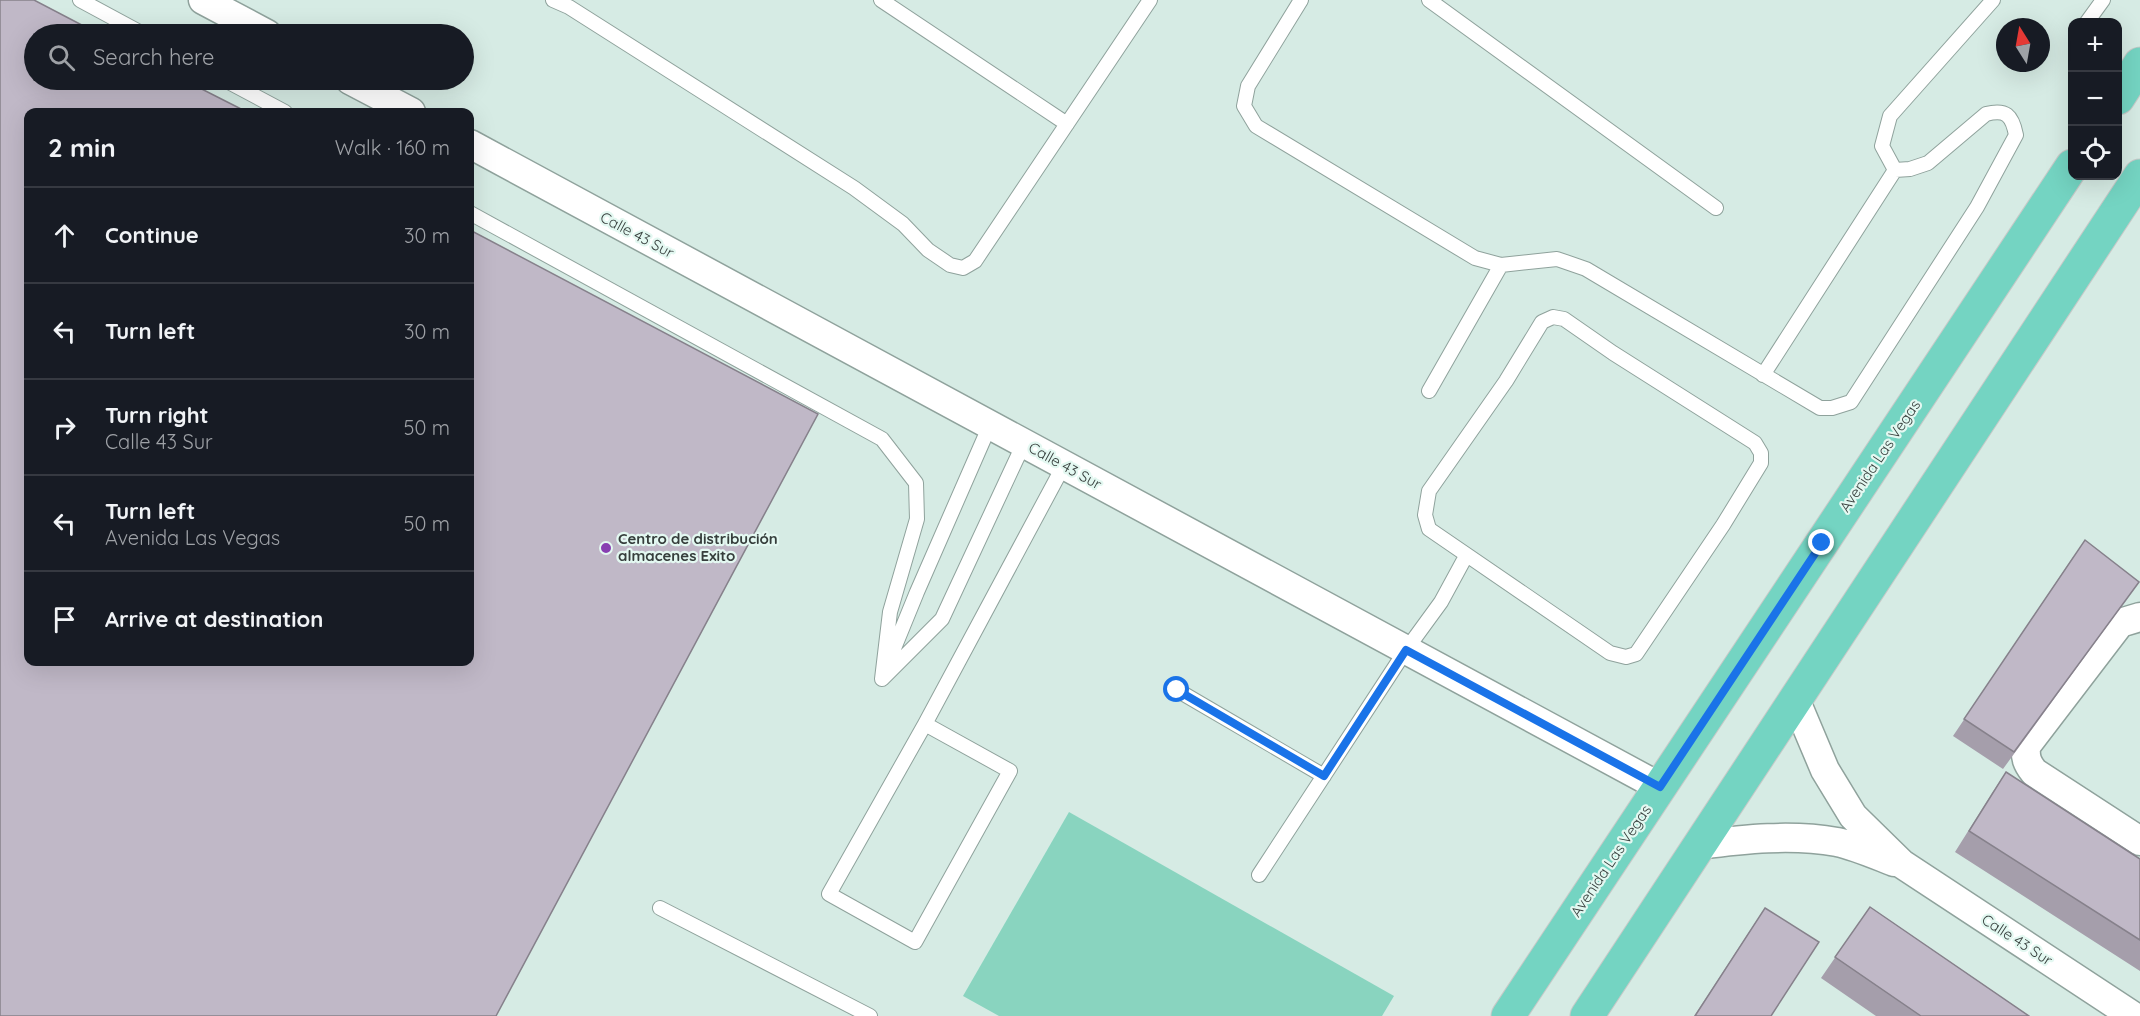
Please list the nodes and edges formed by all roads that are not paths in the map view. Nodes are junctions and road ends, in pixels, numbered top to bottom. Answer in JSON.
{"nodes":[{"id":1,"x":80,"y":0,"type":"edge"},
{"id":2,"x":203,"y":0,"type":"edge"},
{"id":3,"x":553,"y":0,"type":"edge"},
{"id":4,"x":881,"y":0,"type":"edge"},
{"id":5,"x":1150,"y":0,"type":"edge"},
{"id":6,"x":1301,"y":0,"type":"edge"},
{"id":7,"x":1429,"y":0,"type":"edge"},
{"id":8,"x":1993,"y":0,"type":"edge"},
{"id":9,"x":2103,"y":0,"type":"edge"},
{"id":10,"x":2090,"y":18,"type":"edge"},
{"id":11,"x":124,"y":24,"type":"edge"},
{"id":12,"x":248,"y":24,"type":"edge"},
{"id":13,"x":2140,"y":64,"type":"edge"},
{"id":14,"x":244,"y":90,"type":"edge"},
{"id":15,"x":369,"y":90,"type":"edge"},
{"id":16,"x":2122,"y":92,"type":"edge"},
{"id":17,"x":278,"y":108,"type":"edge"},
{"id":18,"x":403,"y":108,"type":"edge"},
{"id":19,"x":1067,"y":124,"type":"junction"},
{"id":20,"x":474,"y":146,"type":"edge"},
{"id":21,"x":1895,"y":170,"type":"junction"},
{"id":22,"x":2068,"y":174,"type":"edge"},
{"id":23,"x":2140,"y":176,"type":"edge"},
{"id":24,"x":1716,"y":208,"type":"dead end"},
{"id":25,"x":474,"y":215,"type":"edge"},
{"id":26,"x":1501,"y":265,"type":"junction"},
{"id":27,"x":1763,"y":375,"type":"junction"},
{"id":28,"x":1429,"y":391,"type":"dead end"},
{"id":29,"x":990,"y":425,"type":"junction"},
{"id":30,"x":1024,"y":444,"type":"junction"},
{"id":31,"x":1064,"y":465,"type":"junction"},
{"id":32,"x":1466,"y":556,"type":"junction"},
{"id":33,"x":2140,"y":617,"type":"edge"},
{"id":34,"x":1406,"y":650,"type":"junction"},
{"id":35,"x":882,"y":679,"type":"junction"},
{"id":36,"x":1177,"y":690,"type":"dead end"},
{"id":37,"x":1795,"y":699,"type":"junction"},
{"id":38,"x":925,"y":724,"type":"junction"},
{"id":39,"x":1324,"y":776,"type":"junction"},
{"id":40,"x":1660,"y":787,"type":"junction"},
{"id":41,"x":2140,"y":841,"type":"edge"},
{"id":42,"x":1699,"y":845,"type":"junction"},
{"id":43,"x":1902,"y":864,"type":"junction"},
{"id":44,"x":1259,"y":876,"type":"dead end"},
{"id":45,"x":660,"y":908,"type":"dead end"},
{"id":46,"x":2134,"y":1009,"type":"edge"},
{"id":47,"x":870,"y":1016,"type":"edge"},
{"id":48,"x":1508,"y":1016,"type":"edge"},
{"id":49,"x":1587,"y":1016,"type":"edge"}],
"edges":[{"from":1,"to":11,"type":"lane"},
{"from":2,"to":12,"type":"street"},
{"from":3,"to":19,"type":"lane"},
{"from":4,"to":19,"type":"lane"},
{"from":5,"to":19,"type":"lane"},
{"from":6,"to":26,"type":"lane"},
{"from":7,"to":24,"type":"lane"},
{"from":8,"to":21,"type":"lane"},
{"from":9,"to":10,"type":"lane"},
{"from":13,"to":16,"type":"main road"},
{"from":14,"to":17,"type":"lane"},
{"from":15,"to":18,"type":"street"},
{"from":20,"to":29,"type":"street","name":"Calle 43 Sur"},
{"from":21,"to":27,"type":"lane"},
{"from":21,"to":27,"type":"lane"},
{"from":22,"to":40,"type":"main road","name":"Avenida Las Vegas"},
{"from":23,"to":37,"type":"main road"},
{"from":25,"to":35,"type":"lane"},
{"from":26,"to":27,"type":"lane"},
{"from":26,"to":28,"type":"lane"},
{"from":29,"to":30,"type":"street","name":"Calle 43 Sur"},
{"from":29,"to":35,"type":"lane"},
{"from":30,"to":31,"type":"street","name":"Calle 43 Sur"},
{"from":30,"to":35,"type":"lane"},
{"from":31,"to":34,"type":"street","name":"Calle 43 Sur"},
{"from":31,"to":38,"type":"lane"},
{"from":32,"to":32,"type":"lane"},
{"from":32,"to":34,"type":"lane"},
{"from":33,"to":41,"type":"street"},
{"from":34,"to":39,"type":"lane"},
{"from":34,"to":40,"type":"street","name":"Calle 43 Sur"},
{"from":36,"to":39,"type":"lane"},
{"from":37,"to":42,"type":"main road"},
{"from":37,"to":43,"type":"street"},
{"from":38,"to":38,"type":"lane"},
{"from":39,"to":44,"type":"lane"},
{"from":40,"to":48,"type":"main road","name":"Avenida Las Vegas"},
{"from":42,"to":43,"type":"street"},
{"from":42,"to":49,"type":"main road"},
{"from":43,"to":46,"type":"street","name":"Calle 43 Sur"},
{"from":45,"to":47,"type":"lane"}]}
